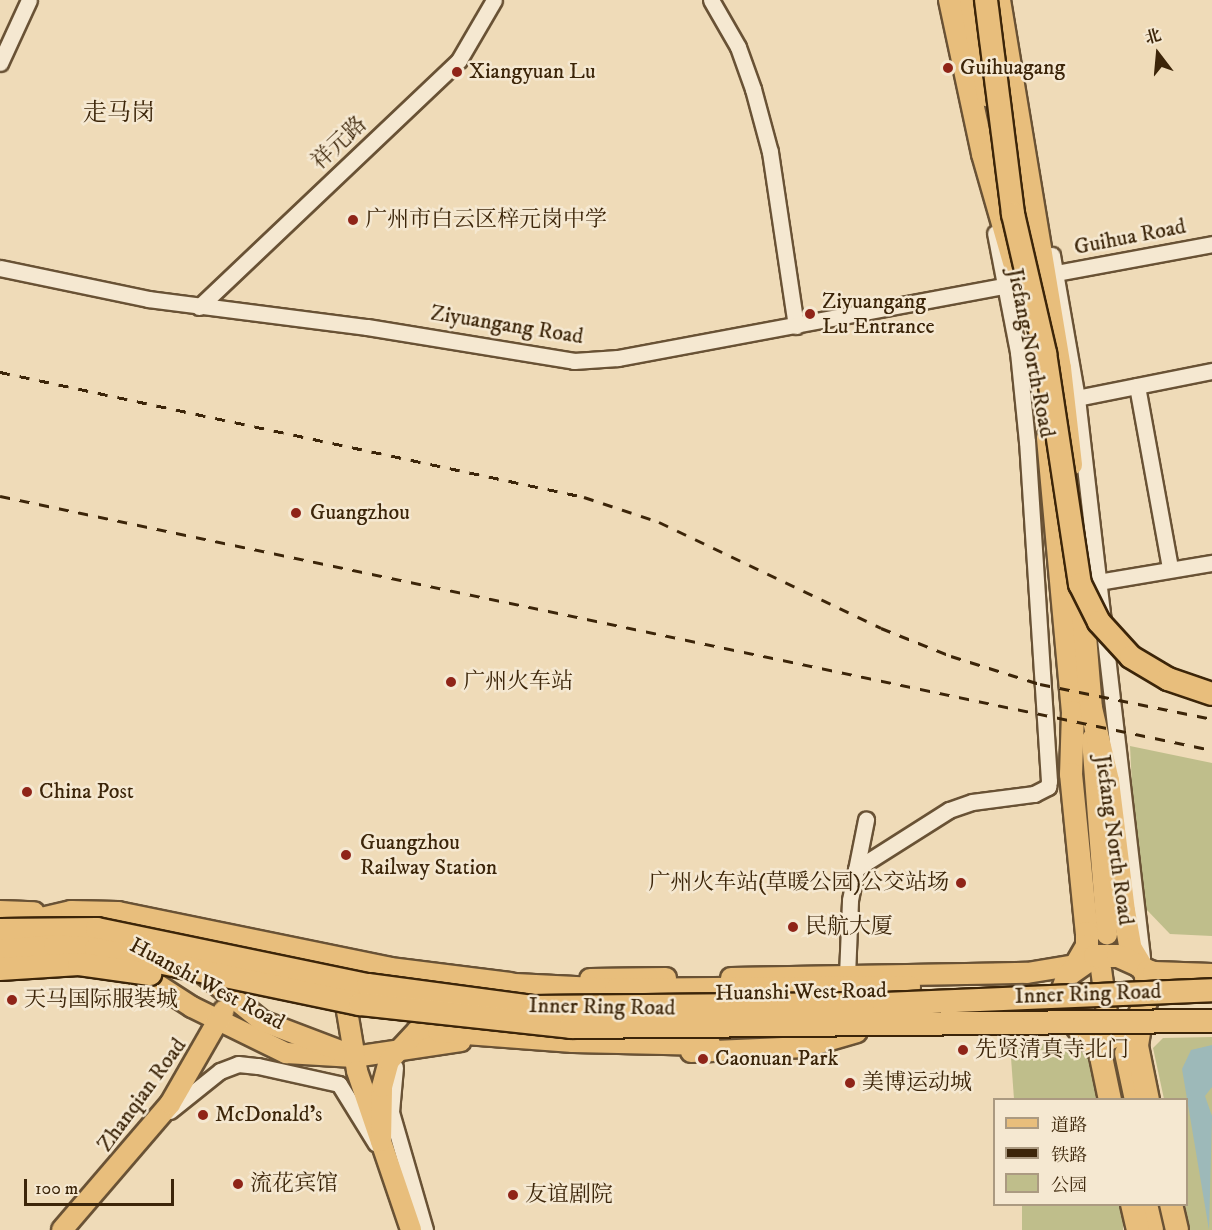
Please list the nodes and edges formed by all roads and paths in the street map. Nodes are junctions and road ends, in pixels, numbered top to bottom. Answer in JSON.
{"nodes":[{"id":1,"x":29,"y":0,"type":"edge"},
{"id":2,"x":494,"y":0,"type":"edge"},
{"id":3,"x":711,"y":0,"type":"edge"},
{"id":4,"x":950,"y":0,"type":"edge"},
{"id":5,"x":971,"y":0,"type":"edge"},
{"id":6,"x":978,"y":0,"type":"edge"},
{"id":7,"x":986,"y":0,"type":"edge"},
{"id":8,"x":999,"y":0,"type":"edge"},
{"id":9,"x":996,"y":44,"type":"junction"},
{"id":10,"x":0,"y":63,"type":"edge"},
{"id":11,"x":990,"y":180,"type":"junction"},
{"id":12,"x":1013,"y":213,"type":"junction"},
{"id":13,"x":1212,"y":244,"type":"edge"},
{"id":14,"x":0,"y":268,"type":"edge"},
{"id":15,"x":1056,"y":273,"type":"junction"},
{"id":16,"x":1007,"y":285,"type":"junction"},
{"id":17,"x":199,"y":307,"type":"junction"},
{"id":18,"x":796,"y":326,"type":"junction"},
{"id":19,"x":1212,"y":371,"type":"edge"},
{"id":20,"x":1212,"y":375,"type":"edge"},
{"id":21,"x":1137,"y":386,"type":"junction"},
{"id":22,"x":1077,"y":398,"type":"junction"},
{"id":23,"x":1169,"y":562,"type":"dead end"},
{"id":24,"x":1212,"y":563,"type":"edge"},
{"id":25,"x":1098,"y":582,"type":"junction"},
{"id":26,"x":1212,"y":694,"type":"edge"},
{"id":27,"x":1082,"y":710,"type":"junction"},
{"id":28,"x":866,"y":820,"type":"dead end"},
{"id":29,"x":856,"y":869,"type":"junction"},
{"id":30,"x":161,"y":920,"type":"junction"},
{"id":31,"x":187,"y":926,"type":"junction"},
{"id":32,"x":1102,"y":935,"type":"dead end"},
{"id":33,"x":238,"y":937,"type":"junction"},
{"id":34,"x":115,"y":938,"type":"junction"},
{"id":35,"x":2,"y":940,"type":"edge"},
{"id":36,"x":141,"y":943,"type":"junction"},
{"id":37,"x":327,"y":955,"type":"junction"},
{"id":38,"x":180,"y":957,"type":"junction"},
{"id":39,"x":1076,"y":965,"type":"junction"},
{"id":40,"x":390,"y":968,"type":"junction"},
{"id":41,"x":1105,"y":969,"type":"dead end"},
{"id":42,"x":1143,"y":969,"type":"junction"},
{"id":43,"x":1001,"y":973,"type":"junction"},
{"id":44,"x":964,"y":974,"type":"junction"},
{"id":45,"x":1212,"y":975,"type":"edge"},
{"id":46,"x":847,"y":976,"type":"junction"},
{"id":47,"x":495,"y":984,"type":"junction"},
{"id":48,"x":1212,"y":990,"type":"edge"},
{"id":49,"x":229,"y":994,"type":"junction"},
{"id":50,"x":1021,"y":999,"type":"junction"},
{"id":51,"x":1212,"y":1001,"type":"edge"},
{"id":52,"x":1064,"y":1010,"type":"junction"},
{"id":53,"x":487,"y":1011,"type":"junction"},
{"id":54,"x":927,"y":1013,"type":"junction"},
{"id":55,"x":890,"y":1019,"type":"junction"},
{"id":56,"x":1123,"y":1020,"type":"junction"},
{"id":57,"x":1212,"y":1020,"type":"edge"},
{"id":58,"x":220,"y":1021,"type":"junction"},
{"id":59,"x":857,"y":1023,"type":"junction"},
{"id":60,"x":1039,"y":1024,"type":"junction"},
{"id":61,"x":440,"y":1031,"type":"junction"},
{"id":62,"x":1084,"y":1034,"type":"junction"},
{"id":63,"x":399,"y":1047,"type":"junction"},
{"id":64,"x":354,"y":1057,"type":"junction"},
{"id":65,"x":1110,"y":1098,"type":"edge"},
{"id":66,"x":1125,"y":1098,"type":"edge"},
{"id":67,"x":1134,"y":1098,"type":"edge"},
{"id":68,"x":1148,"y":1098,"type":"edge"},
{"id":69,"x":155,"y":1123,"type":"junction"},
{"id":70,"x":381,"y":1141,"type":"junction"},
{"id":71,"x":391,"y":1170,"type":"junction"},
{"id":72,"x":1132,"y":1206,"type":"edge"},
{"id":73,"x":1148,"y":1206,"type":"edge"},
{"id":74,"x":1157,"y":1206,"type":"edge"},
{"id":75,"x":1171,"y":1206,"type":"edge"},
{"id":76,"x":62,"y":1230,"type":"edge"},
{"id":77,"x":411,"y":1230,"type":"edge"},
{"id":78,"x":425,"y":1230,"type":"edge"},
{"id":79,"x":1138,"y":1230,"type":"edge"},
{"id":80,"x":1153,"y":1230,"type":"edge"},
{"id":81,"x":1162,"y":1230,"type":"edge"},
{"id":82,"x":1177,"y":1230,"type":"edge"}],
"edges":[{"from":1,"to":10,"type":"street"},
{"from":2,"to":17,"type":"street","name":"祥元路"},
{"from":3,"to":18,"type":"street"},
{"from":4,"to":11,"type":"highway","name":"Jiefang North Road"},
{"from":5,"to":12,"type":"highway","bridge":true},
{"from":6,"to":9,"type":"main road"},
{"from":7,"to":12,"type":"highway","bridge":true},
{"from":8,"to":9,"type":"highway","name":"Jiefang North Road"},
{"from":9,"to":15,"type":"street"},
{"from":9,"to":27,"type":"highway","name":"Jiefang North Road"},
{"from":11,"to":16,"type":"street"},
{"from":11,"to":27,"type":"highway","name":"Jiefang North Road"},
{"from":12,"to":26,"type":"highway","bridge":true},
{"from":13,"to":15,"type":"street","name":"Guihua Road"},
{"from":14,"to":17,"type":"street","name":"Ziyuangang Road"},
{"from":15,"to":22,"type":"street"},
{"from":16,"to":18,"type":"street","name":"Ziyuangang Road"},
{"from":16,"to":29,"type":"street"},
{"from":17,"to":18,"type":"street","name":"Ziyuangang Road"},
{"from":19,"to":20,"type":"street"},
{"from":19,"to":21,"type":"street"},
{"from":21,"to":22,"type":"street"},
{"from":21,"to":23,"type":"street"},
{"from":22,"to":25,"type":"street"},
{"from":24,"to":25,"type":"street"},
{"from":25,"to":42,"type":"street"},
{"from":27,"to":32,"type":"main road","name":"Jiefang North Road"},
{"from":27,"to":39,"type":"highway","name":"Jiefang North Road"},
{"from":27,"to":42,"type":"highway","name":"Jiefang North Road"},
{"from":28,"to":29,"type":"street"},
{"from":29,"to":46,"type":"street"},
{"from":30,"to":31,"type":"main road","name":"Huanshi West Road"},
{"from":30,"to":34,"type":"main road"},
{"from":30,"to":35,"type":"main road","name":"Huanshi West Road"},
{"from":31,"to":33,"type":"main road","name":"Huanshi West Road"},
{"from":31,"to":36,"type":"main road"},
{"from":31,"to":38,"type":"main road"},
{"from":33,"to":37,"type":"main road","name":"Huanshi West Road"},
{"from":33,"to":49,"type":"main road","name":"Zhanqian Road"},
{"from":34,"to":35,"type":"main road"},
{"from":34,"to":36,"type":"main road"},
{"from":35,"to":55,"type":"highway","name":"Inner Ring Road","bridge":true},
{"from":35,"to":58,"type":"main road","name":"Huanshi West Road"},
{"from":35,"to":60,"type":"highway","name":"Inner Ring Road","bridge":true},
{"from":36,"to":38,"type":"main road"},
{"from":37,"to":40,"type":"main road","name":"Huanshi West Road"},
{"from":37,"to":64,"type":"main road"},
{"from":38,"to":49,"type":"main road"},
{"from":39,"to":42,"type":"highway"},
{"from":39,"to":43,"type":"main road","name":"Huanshi West Road"},
{"from":39,"to":50,"type":"main road"},
{"from":39,"to":52,"type":"highway"},
{"from":40,"to":47,"type":"main road","name":"Huanshi West Road"},
{"from":40,"to":53,"type":"main road"},
{"from":41,"to":56,"type":"main road"},
{"from":42,"to":45,"type":"highway"},
{"from":42,"to":56,"type":"highway"},
{"from":43,"to":44,"type":"main road","name":"Huanshi West Road"},
{"from":43,"to":50,"type":"main road"},
{"from":44,"to":46,"type":"main road","name":"Huanshi West Road"},
{"from":44,"to":54,"type":"main road"},
{"from":46,"to":47,"type":"main road","name":"Huanshi West Road"},
{"from":47,"to":50,"type":"highway","bridge":true},
{"from":47,"to":54,"type":"main road"},
{"from":48,"to":50,"type":"highway","name":"Inner Ring Road","bridge":true},
{"from":49,"to":58,"type":"main road","name":"Zhanqian Road"},
{"from":49,"to":64,"type":"main road"},
{"from":50,"to":52,"type":"main road","name":"Huanshi West Road"},
{"from":50,"to":54,"type":"main road","name":"Huanshi West Road"},
{"from":50,"to":55,"type":"highway","name":"Inner Ring Road","bridge":true},
{"from":51,"to":55,"type":"highway","bridge":true},
{"from":52,"to":62,"type":"highway"},
{"from":53,"to":59,"type":"main road","name":"Huanshi West Road"},
{"from":53,"to":61,"type":"main road"},
{"from":53,"to":63,"type":"main road","name":"Huanshi West Road"},
{"from":54,"to":55,"type":"main road","name":"Huanshi West Road"},
{"from":54,"to":62,"type":"main road"},
{"from":55,"to":59,"type":"main road","name":"Huanshi West Road"},
{"from":56,"to":57,"type":"highway"},
{"from":56,"to":62,"type":"highway"},
{"from":56,"to":68,"type":"highway"},
{"from":57,"to":60,"type":"highway","name":"Inner Ring Road","bridge":true},
{"from":58,"to":64,"type":"main road","name":"Huanshi West Road"},
{"from":58,"to":69,"type":"main road","name":"Zhanqian Road"},
{"from":59,"to":61,"type":"main road"},
{"from":59,"to":63,"type":"main road"},
{"from":60,"to":61,"type":"highway","bridge":true},
{"from":61,"to":63,"type":"main road"},
{"from":62,"to":65,"type":"highway"},
{"from":63,"to":64,"type":"main road","name":"Huanshi West Road"},
{"from":63,"to":70,"type":"main road"},
{"from":63,"to":78,"type":"street"},
{"from":64,"to":70,"type":"main road"},
{"from":66,"to":67,"type":"main road"},
{"from":69,"to":71,"type":"street"},
{"from":69,"to":76,"type":"main road","name":"Zhanqian Road"},
{"from":70,"to":71,"type":"main road"},
{"from":71,"to":77,"type":"main road"},
{"from":72,"to":79,"type":"highway"},
{"from":73,"to":80,"type":"main road"},
{"from":74,"to":81,"type":"main road"},
{"from":75,"to":82,"type":"highway"}]}
